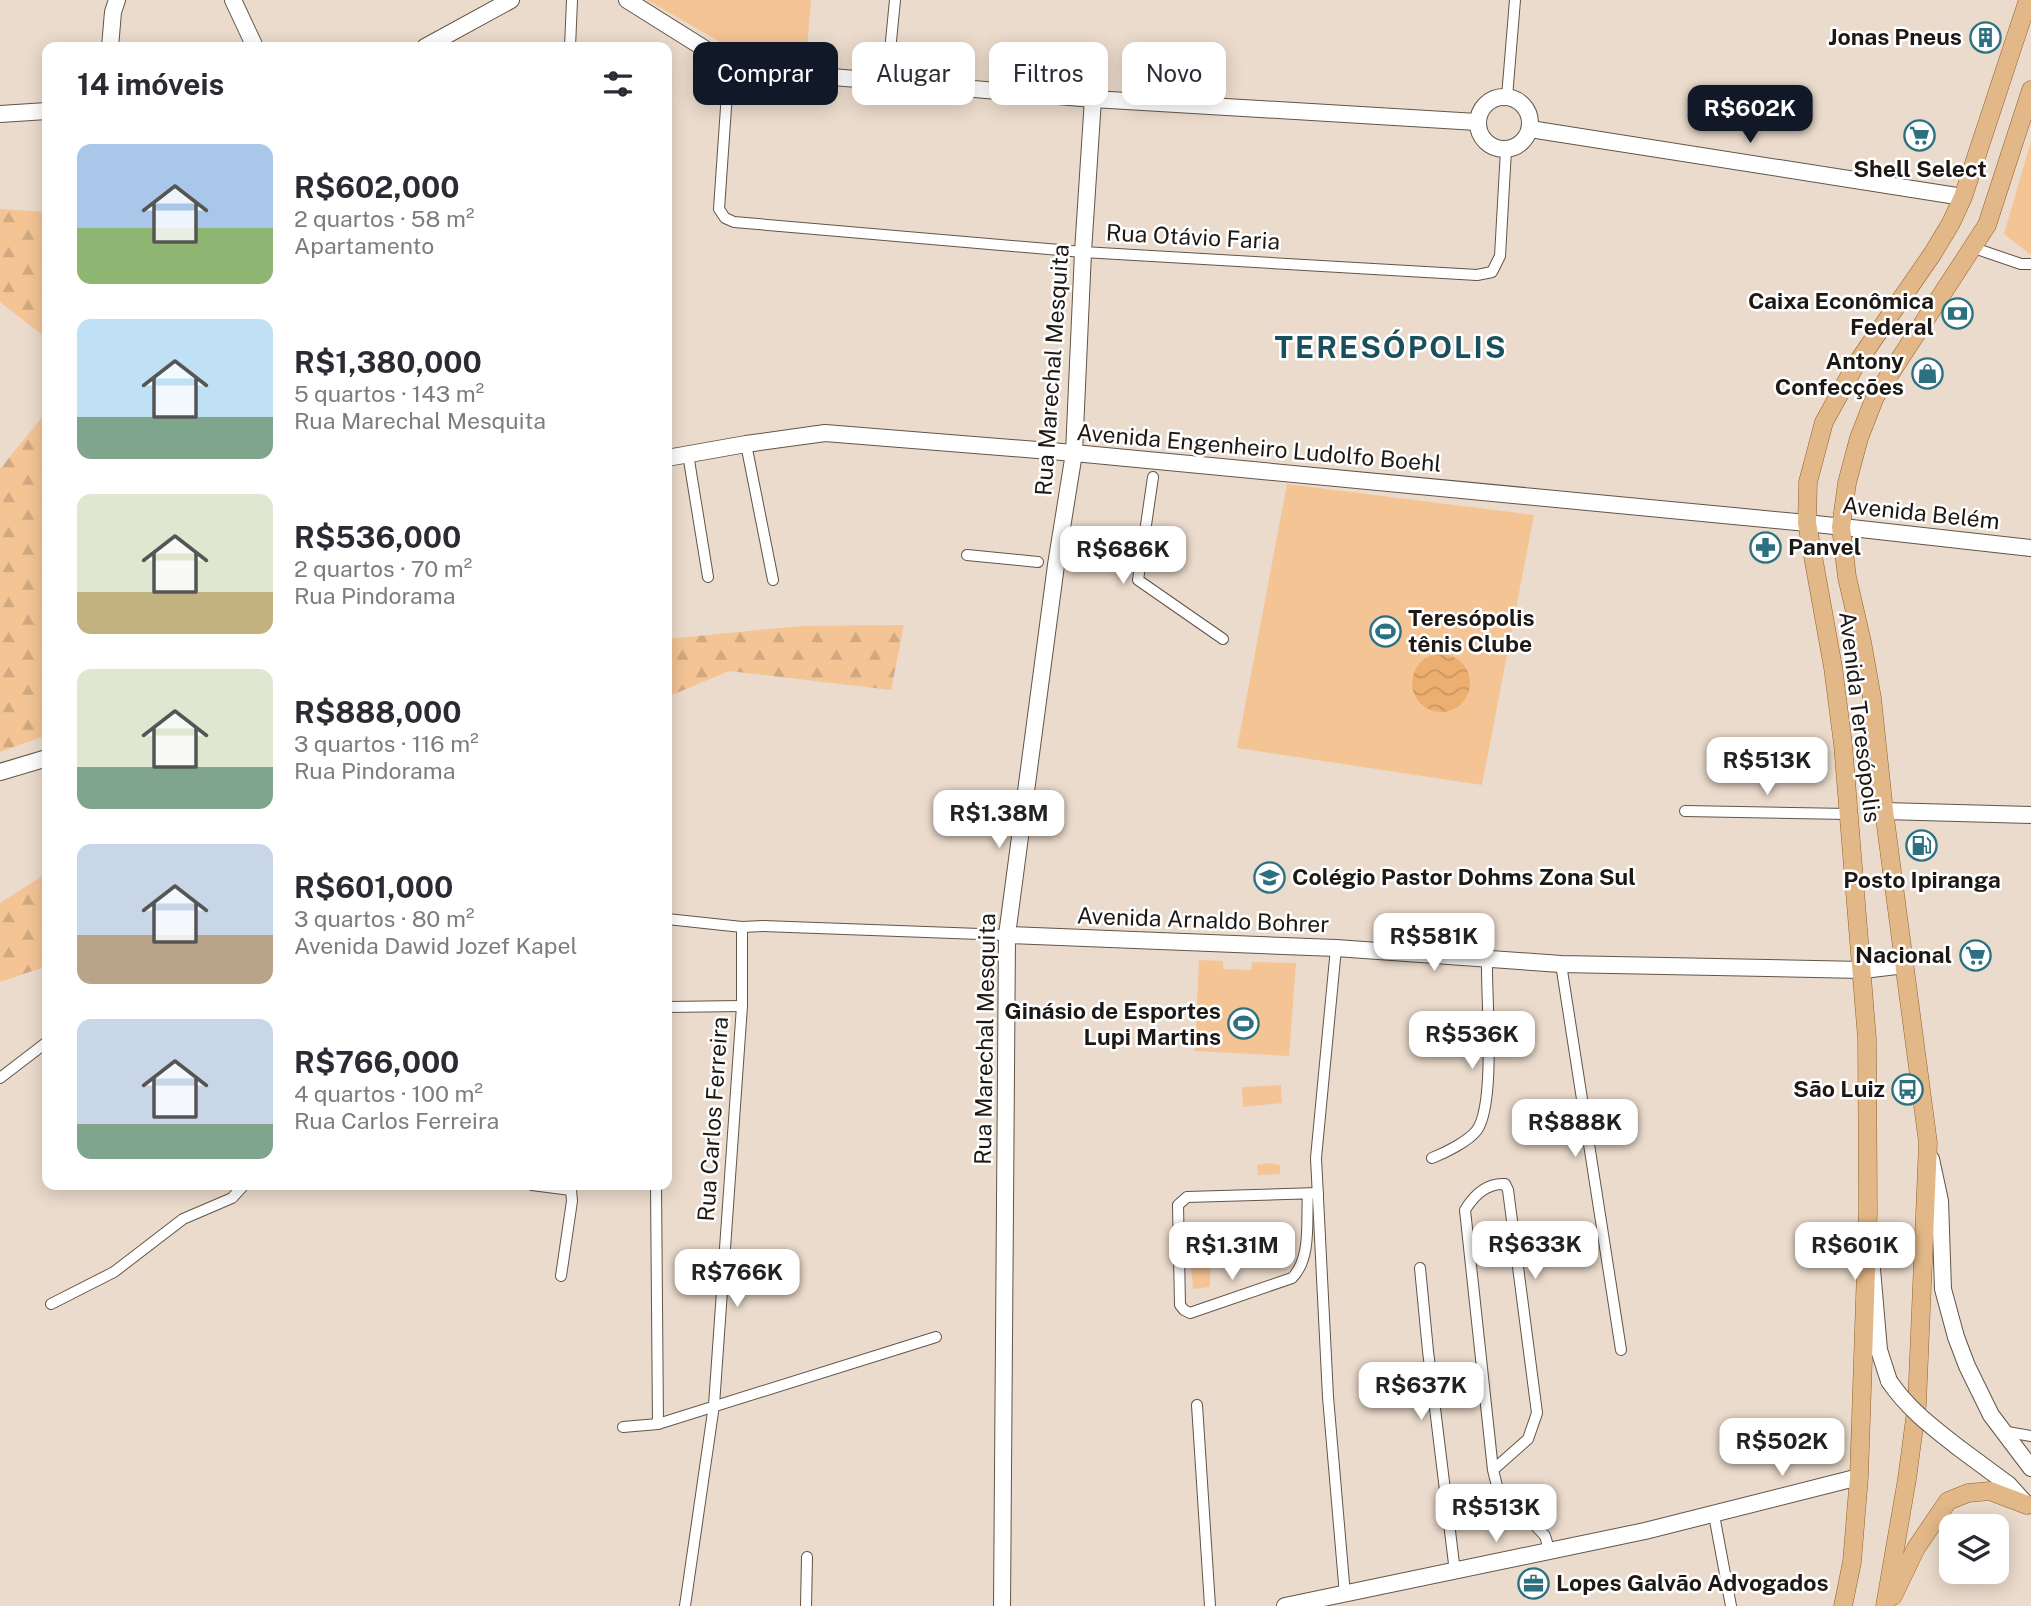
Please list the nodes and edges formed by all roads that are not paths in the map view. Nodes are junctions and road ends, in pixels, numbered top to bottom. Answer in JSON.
{"nodes":[{"id":1,"x":117,"y":0,"type":"edge"},
{"id":2,"x":233,"y":0,"type":"edge"},
{"id":3,"x":572,"y":0,"type":"edge"},
{"id":4,"x":627,"y":0,"type":"edge"},
{"id":5,"x":895,"y":0,"type":"edge"},
{"id":6,"x":1515,"y":0,"type":"edge"},
{"id":7,"x":2028,"y":0,"type":"edge"},
{"id":8,"x":500,"y":2,"type":"edge"},
{"id":9,"x":110,"y":42,"type":"edge"},
{"id":10,"x":253,"y":42,"type":"edge"},
{"id":11,"x":433,"y":42,"type":"edge"},
{"id":12,"x":570,"y":42,"type":"edge"},
{"id":13,"x":694,"y":42,"type":"edge"},
{"id":14,"x":891,"y":42,"type":"edge"},
{"id":15,"x":2031,"y":90,"type":"edge"},
{"id":16,"x":1507,"y":97,"type":"junction"},
{"id":17,"x":1108,"y":100,"type":"edge"},
{"id":18,"x":726,"y":105,"type":"edge"},
{"id":19,"x":1093,"y":105,"type":"edge"},
{"id":20,"x":42,"y":110,"type":"edge"},
{"id":21,"x":0,"y":114,"type":"edge"},
{"id":22,"x":1477,"y":122,"type":"junction"},
{"id":23,"x":1530,"y":129,"type":"junction"},
{"id":24,"x":1506,"y":150,"type":"junction"},
{"id":25,"x":1963,"y":197,"type":"junction"},
{"id":26,"x":1974,"y":247,"type":"junction"},
{"id":27,"x":1083,"y":252,"type":"junction"},
{"id":28,"x":2031,"y":264,"type":"edge"},
{"id":29,"x":746,"y":444,"type":"junction"},
{"id":30,"x":1074,"y":453,"type":"junction"},
{"id":31,"x":688,"y":454,"type":"junction"},
{"id":32,"x":672,"y":457,"type":"edge"},
{"id":33,"x":1153,"y":477,"type":"dead end"},
{"id":34,"x":1807,"y":523,"type":"junction"},
{"id":35,"x":1841,"y":527,"type":"junction"},
{"id":36,"x":2031,"y":548,"type":"edge"},
{"id":37,"x":967,"y":555,"type":"dead end"},
{"id":38,"x":1038,"y":562,"type":"dead end"},
{"id":39,"x":708,"y":577,"type":"dead end"},
{"id":40,"x":773,"y":580,"type":"dead end"},
{"id":41,"x":1223,"y":639,"type":"dead end"},
{"id":42,"x":42,"y":759,"type":"edge"},
{"id":43,"x":0,"y":772,"type":"edge"},
{"id":44,"x":1685,"y":811,"type":"dead end"},
{"id":45,"x":1884,"y":811,"type":"junction"},
{"id":46,"x":1849,"y":814,"type":"junction"},
{"id":47,"x":2031,"y":815,"type":"edge"},
{"id":48,"x":672,"y":920,"type":"edge"},
{"id":49,"x":741,"y":927,"type":"junction"},
{"id":50,"x":1007,"y":935,"type":"junction"},
{"id":51,"x":1336,"y":948,"type":"junction"},
{"id":52,"x":1488,"y":959,"type":"junction"},
{"id":53,"x":1561,"y":964,"type":"junction"},
{"id":54,"x":1905,"y":965,"type":"junction"},
{"id":55,"x":1863,"y":970,"type":"junction"},
{"id":56,"x":742,"y":1006,"type":"junction"},
{"id":57,"x":672,"y":1007,"type":"edge"},
{"id":58,"x":42,"y":1046,"type":"edge"},
{"id":59,"x":0,"y":1079,"type":"edge"},
{"id":60,"x":1928,"y":1143,"type":"junction"},
{"id":61,"x":1432,"y":1158,"type":"dead end"},
{"id":62,"x":239,"y":1190,"type":"edge"},
{"id":63,"x":571,"y":1190,"type":"edge"},
{"id":64,"x":656,"y":1190,"type":"edge"},
{"id":65,"x":1313,"y":1194,"type":"junction"},
{"id":66,"x":1868,"y":1211,"type":"junction"},
{"id":67,"x":1420,"y":1268,"type":"dead end"},
{"id":68,"x":561,"y":1276,"type":"dead end"},
{"id":69,"x":51,"y":1304,"type":"dead end"},
{"id":70,"x":936,"y":1337,"type":"dead end"},
{"id":71,"x":1621,"y":1350,"type":"dead end"},
{"id":72,"x":714,"y":1405,"type":"junction"},
{"id":73,"x":1197,"y":1405,"type":"dead end"},
{"id":74,"x":658,"y":1424,"type":"junction"},
{"id":75,"x":623,"y":1427,"type":"dead end"},
{"id":76,"x":2001,"y":1431,"type":"junction"},
{"id":77,"x":2029,"y":1436,"type":"edge"},
{"id":78,"x":2018,"y":1452,"type":"junction"},
{"id":79,"x":2031,"y":1468,"type":"edge"},
{"id":80,"x":1493,"y":1470,"type":"junction"},
{"id":81,"x":1859,"y":1477,"type":"junction"},
{"id":82,"x":2029,"y":1507,"type":"edge"},
{"id":83,"x":1714,"y":1515,"type":"junction"},
{"id":84,"x":1550,"y":1552,"type":"junction"},
{"id":85,"x":807,"y":1557,"type":"dead end"},
{"id":86,"x":1455,"y":1572,"type":"junction"},
{"id":87,"x":1345,"y":1595,"type":"junction"},
{"id":88,"x":685,"y":1606,"type":"edge"},
{"id":89,"x":806,"y":1606,"type":"edge"},
{"id":90,"x":1002,"y":1606,"type":"edge"},
{"id":91,"x":1210,"y":1606,"type":"edge"},
{"id":92,"x":1285,"y":1606,"type":"edge"},
{"id":93,"x":1731,"y":1606,"type":"edge"},
{"id":94,"x":1843,"y":1606,"type":"edge"},
{"id":95,"x":1887,"y":1606,"type":"edge"}],
"edges":[{"from":1,"to":9,"type":"street"},
{"from":2,"to":10,"type":"street"},
{"from":3,"to":12,"type":"street"},
{"from":4,"to":13,"type":"street"},
{"from":5,"to":14,"type":"street"},
{"from":6,"to":16,"type":"street"},
{"from":7,"to":25,"type":"main road","name":"Avenida Teresópolis"},
{"from":8,"to":11,"type":"street"},
{"from":15,"to":26,"type":"main road","name":"Avenida Teresópolis"},
{"from":16,"to":22,"type":"street"},
{"from":16,"to":23,"type":"street"},
{"from":17,"to":22,"type":"street"},
{"from":18,"to":27,"type":"street","name":"Rua Otávio Faria"},
{"from":19,"to":27,"type":"street","name":"Rua Marechal Mesquita"},
{"from":20,"to":21,"type":"street"},
{"from":22,"to":24,"type":"street"},
{"from":23,"to":24,"type":"street"},
{"from":23,"to":25,"type":"street"},
{"from":24,"to":27,"type":"street","name":"Rua Otávio Faria"},
{"from":25,"to":34,"type":"main road","name":"Avenida Teresópolis"},
{"from":26,"to":28,"type":"street"},
{"from":26,"to":35,"type":"main road","name":"Avenida Teresópolis"},
{"from":27,"to":30,"type":"street","name":"Rua Marechal Mesquita"},
{"from":29,"to":30,"type":"street","name":"Avenida Engenheiro Ludolfo Boehl"},
{"from":29,"to":31,"type":"street","name":"Avenida Engenheiro Ludolfo Boehl"},
{"from":29,"to":40,"type":"street"},
{"from":30,"to":34,"type":"street","name":"Avenida Engenheiro Ludolfo Boehl"},
{"from":30,"to":50,"type":"street","name":"Rua Marechal Mesquita"},
{"from":31,"to":32,"type":"street","name":"Avenida Engenheiro Ludolfo Boehl"},
{"from":31,"to":39,"type":"street"},
{"from":33,"to":41,"type":"street"},
{"from":34,"to":35,"type":"street","name":"Avenida Belém"},
{"from":34,"to":46,"type":"main road","name":"Avenida Teresópolis"},
{"from":35,"to":36,"type":"street","name":"Avenida Belém"},
{"from":35,"to":45,"type":"main road","name":"Avenida Teresópolis"},
{"from":37,"to":38,"type":"street"},
{"from":42,"to":43,"type":"street"},
{"from":44,"to":46,"type":"street"},
{"from":45,"to":47,"type":"street"},
{"from":45,"to":54,"type":"main road","name":"Avenida Teresópolis"},
{"from":46,"to":55,"type":"main road","name":"Avenida Teresópolis"},
{"from":48,"to":49,"type":"street","name":"Avenida Arnaldo Bohrer"},
{"from":49,"to":50,"type":"street","name":"Avenida Arnaldo Bohrer"},
{"from":49,"to":56,"type":"street","name":"Rua Carlos Ferreira"},
{"from":50,"to":51,"type":"street","name":"Avenida Arnaldo Bohrer"},
{"from":50,"to":90,"type":"street","name":"Rua Marechal Mesquita"},
{"from":51,"to":52,"type":"street","name":"Avenida Arnaldo Bohrer"},
{"from":51,"to":65,"type":"street"},
{"from":52,"to":53,"type":"street","name":"Avenida Arnaldo Bohrer"},
{"from":52,"to":61,"type":"street"},
{"from":53,"to":55,"type":"street","name":"Avenida Arnaldo Bohrer"},
{"from":53,"to":71,"type":"street"},
{"from":54,"to":55,"type":"street","name":"Avenida Arnaldo Bohrer"},
{"from":54,"to":60,"type":"main road","name":"Avenida Teresópolis"},
{"from":55,"to":66,"type":"main road","name":"Avenida Teresópolis"},
{"from":56,"to":57,"type":"street"},
{"from":56,"to":72,"type":"street","name":"Rua Carlos Ferreira"},
{"from":58,"to":59,"type":"street"},
{"from":60,"to":76,"type":"street","name":"Avenida Teresópolis"},
{"from":60,"to":95,"type":"main road"},
{"from":62,"to":69,"type":"street"},
{"from":63,"to":68,"type":"street"},
{"from":64,"to":74,"type":"street"},
{"from":65,"to":65,"type":"street"},
{"from":65,"to":87,"type":"street"},
{"from":66,"to":81,"type":"main road"},
{"from":66,"to":82,"type":"street","name":"Avenida Teresópolis","bridge":true},
{"from":67,"to":86,"type":"street"},
{"from":70,"to":72,"type":"street"},
{"from":72,"to":74,"type":"street"},
{"from":72,"to":88,"type":"street","name":"Rua Carlos Ferreira"},
{"from":73,"to":91,"type":"street"},
{"from":74,"to":75,"type":"street"},
{"from":76,"to":77,"type":"street"},
{"from":76,"to":78,"type":"street","name":"Avenida Teresópolis"},
{"from":77,"to":78,"type":"street"},
{"from":78,"to":79,"type":"street","name":"Avenida Teresópolis"},
{"from":80,"to":80,"type":"street"},
{"from":80,"to":84,"type":"street"},
{"from":81,"to":83,"type":"street"},
{"from":81,"to":94,"type":"main road"},
{"from":82,"to":95,"type":"main road"},
{"from":83,"to":84,"type":"street"},
{"from":83,"to":93,"type":"street"},
{"from":84,"to":86,"type":"street"},
{"from":85,"to":89,"type":"street"},
{"from":86,"to":87,"type":"street"},
{"from":87,"to":92,"type":"street"}]}
